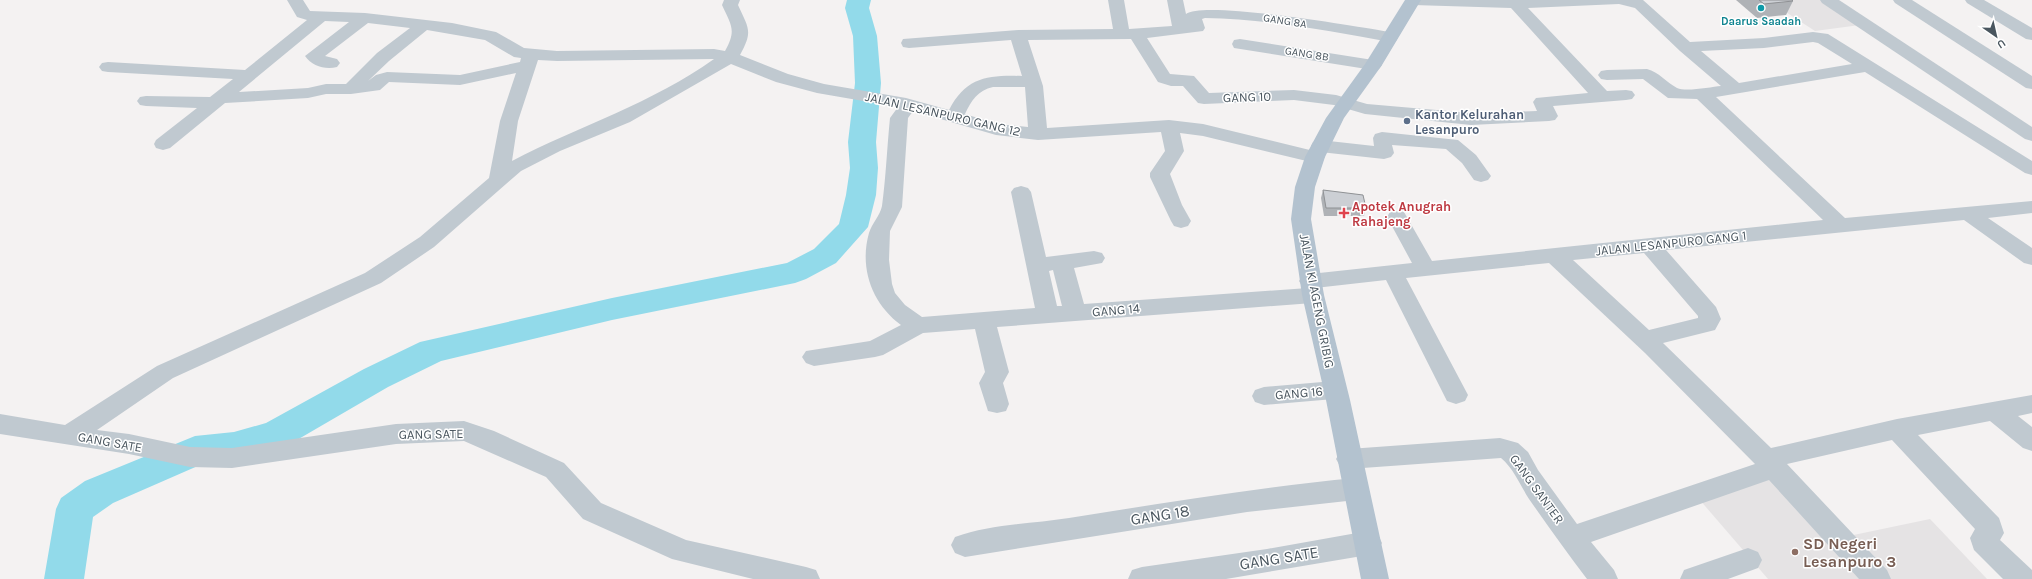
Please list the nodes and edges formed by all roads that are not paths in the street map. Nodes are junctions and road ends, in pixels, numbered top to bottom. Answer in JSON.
{"nodes":[{"id":1,"x":295,"y":0,"type":"edge"},
{"id":2,"x":732,"y":0,"type":"edge"},
{"id":3,"x":1116,"y":0,"type":"edge"},
{"id":4,"x":1175,"y":0,"type":"edge"},
{"id":5,"x":1413,"y":0,"type":"edge"},
{"id":6,"x":1617,"y":0,"type":"edge"},
{"id":7,"x":1621,"y":0,"type":"edge"},
{"id":8,"x":1828,"y":0,"type":"edge"},
{"id":9,"x":1901,"y":0,"type":"edge"},
{"id":10,"x":1973,"y":0,"type":"edge"},
{"id":11,"x":1515,"y":4,"type":"junction"},
{"id":12,"x":1242,"y":7,"type":"edge"},
{"id":13,"x":321,"y":17,"type":"junction"},
{"id":14,"x":365,"y":18,"type":"junction"},
{"id":15,"x":1272,"y":19,"type":"junction"},
{"id":16,"x":425,"y":24,"type":"junction"},
{"id":17,"x":1189,"y":29,"type":"junction"},
{"id":18,"x":1129,"y":34,"type":"junction"},
{"id":19,"x":1018,"y":35,"type":"junction"},
{"id":20,"x":2032,"y":35,"type":"edge"},
{"id":21,"x":1390,"y":37,"type":"junction"},
{"id":22,"x":909,"y":43,"type":"dead end"},
{"id":23,"x":1240,"y":44,"type":"dead end"},
{"id":24,"x":1264,"y":47,"type":"junction"},
{"id":25,"x":1686,"y":47,"type":"junction"},
{"id":26,"x":735,"y":59,"type":"junction"},
{"id":27,"x":529,"y":60,"type":"junction"},
{"id":28,"x":331,"y":63,"type":"dead end"},
{"id":29,"x":1373,"y":65,"type":"junction"},
{"id":30,"x":108,"y":66,"type":"dead end"},
{"id":31,"x":1866,"y":67,"type":"junction"},
{"id":32,"x":249,"y":75,"type":"junction"},
{"id":33,"x":1607,"y":75,"type":"dead end"},
{"id":34,"x":1033,"y":82,"type":"junction"},
{"id":35,"x":2032,"y":84,"type":"edge"},
{"id":36,"x":351,"y":89,"type":"junction"},
{"id":37,"x":1736,"y":89,"type":"junction"},
{"id":38,"x":1702,"y":94,"type":"junction"},
{"id":39,"x":1626,"y":95,"type":"dead end"},
{"id":40,"x":1602,"y":97,"type":"junction"},
{"id":41,"x":217,"y":100,"type":"junction"},
{"id":42,"x":146,"y":101,"type":"dead end"},
{"id":43,"x":908,"y":103,"type":"junction"},
{"id":44,"x":1345,"y":103,"type":"junction"},
{"id":45,"x":955,"y":116,"type":"junction"},
{"id":46,"x":1169,"y":126,"type":"junction"},
{"id":47,"x":1038,"y":134,"type":"junction"},
{"id":48,"x":2032,"y":135,"type":"edge"},
{"id":49,"x":163,"y":144,"type":"dead end"},
{"id":50,"x":1318,"y":151,"type":"junction"},
{"id":51,"x":2032,"y":169,"type":"edge"},
{"id":52,"x":1482,"y":176,"type":"dead end"},
{"id":53,"x":499,"y":179,"type":"junction"},
{"id":54,"x":1021,"y":192,"type":"dead end"},
{"id":55,"x":2032,"y":207,"type":"edge"},
{"id":56,"x":1968,"y":214,"type":"junction"},
{"id":57,"x":1397,"y":216,"type":"dead end"},
{"id":58,"x":1181,"y":221,"type":"dead end"},
{"id":59,"x":1840,"y":225,"type":"junction"},
{"id":60,"x":1650,"y":246,"type":"junction"},
{"id":61,"x":1554,"y":255,"type":"junction"},
{"id":62,"x":1094,"y":258,"type":"dead end"},
{"id":63,"x":2032,"y":258,"type":"edge"},
{"id":64,"x":1062,"y":262,"type":"junction"},
{"id":65,"x":1037,"y":265,"type":"junction"},
{"id":66,"x":1426,"y":269,"type":"junction"},
{"id":67,"x":1393,"y":273,"type":"junction"},
{"id":68,"x":1312,"y":288,"type":"junction"},
{"id":69,"x":1075,"y":313,"type":"junction"},
{"id":70,"x":1048,"y":315,"type":"junction"},
{"id":71,"x":984,"y":320,"type":"junction"},
{"id":72,"x":919,"y":325,"type":"junction"},
{"id":73,"x":1645,"y":339,"type":"junction"},
{"id":74,"x":814,"y":357,"type":"dead end"},
{"id":75,"x":1334,"y":390,"type":"junction"},
{"id":76,"x":1456,"y":395,"type":"dead end"},
{"id":77,"x":1264,"y":396,"type":"dead end"},
{"id":78,"x":997,"y":404,"type":"dead end"},
{"id":79,"x":2032,"y":404,"type":"edge"},
{"id":80,"x":1995,"y":410,"type":"junction"},
{"id":81,"x":1897,"y":429,"type":"junction"},
{"id":82,"x":5,"y":430,"type":"edge"},
{"id":83,"x":70,"y":435,"type":"junction"},
{"id":84,"x":2032,"y":441,"type":"edge"},
{"id":85,"x":1349,"y":459,"type":"junction"},
{"id":86,"x":1770,"y":463,"type":"junction"},
{"id":87,"x":1356,"y":489,"type":"junction"},
{"id":88,"x":1571,"y":537,"type":"junction"},
{"id":89,"x":1368,"y":543,"type":"junction"},
{"id":90,"x":965,"y":545,"type":"dead end"},
{"id":91,"x":1748,"y":560,"type":"dead end"},
{"id":92,"x":1702,"y":578,"type":"edge"},
{"id":93,"x":806,"y":579,"type":"edge"},
{"id":94,"x":1142,"y":579,"type":"edge"},
{"id":95,"x":1376,"y":579,"type":"edge"},
{"id":96,"x":1604,"y":579,"type":"edge"},
{"id":97,"x":1877,"y":579,"type":"edge"},
{"id":98,"x":2022,"y":579,"type":"edge"}],
"edges":[{"from":1,"to":13,"type":"street"},
{"from":2,"to":26,"type":"street"},
{"from":3,"to":18,"type":"street"},
{"from":4,"to":17,"type":"street"},
{"from":5,"to":11,"type":"street"},
{"from":5,"to":21,"type":"main road","name":"JALAN KI AGENG GRIBIG"},
{"from":6,"to":11,"type":"street"},
{"from":7,"to":25,"type":"street"},
{"from":8,"to":48,"type":"street"},
{"from":9,"to":35,"type":"street"},
{"from":10,"to":20,"type":"street"},
{"from":11,"to":40,"type":"street"},
{"from":12,"to":15,"type":"street","name":"GANG 8A"},
{"from":12,"to":17,"type":"street","name":"GANG 8A"},
{"from":13,"to":14,"type":"street"},
{"from":13,"to":32,"type":"street"},
{"from":14,"to":16,"type":"street"},
{"from":14,"to":28,"type":"street"},
{"from":15,"to":21,"type":"street","name":"GANG 8A"},
{"from":15,"to":24,"type":"street"},
{"from":16,"to":27,"type":"street"},
{"from":16,"to":36,"type":"street"},
{"from":17,"to":18,"type":"street"},
{"from":18,"to":19,"type":"street"},
{"from":18,"to":44,"type":"street","name":"GANG 10"},
{"from":19,"to":22,"type":"street"},
{"from":19,"to":34,"type":"street"},
{"from":21,"to":29,"type":"main road","name":"JALAN KI AGENG GRIBIG"},
{"from":23,"to":24,"type":"street","name":"GANG 8B"},
{"from":24,"to":29,"type":"street","name":"GANG 8B"},
{"from":25,"to":31,"type":"street"},
{"from":25,"to":37,"type":"street"},
{"from":26,"to":27,"type":"street","name":"JALAN LESANPURO GANG 12"},
{"from":26,"to":43,"type":"street","name":"JALAN LESANPURO GANG 12"},
{"from":26,"to":53,"type":"street"},
{"from":27,"to":36,"type":"street"},
{"from":27,"to":53,"type":"street"},
{"from":29,"to":44,"type":"main road","name":"JALAN KI AGENG GRIBIG"},
{"from":30,"to":32,"type":"street"},
{"from":31,"to":37,"type":"street"},
{"from":31,"to":51,"type":"street"},
{"from":32,"to":41,"type":"street"},
{"from":33,"to":38,"type":"street"},
{"from":34,"to":45,"type":"street"},
{"from":34,"to":47,"type":"street"},
{"from":36,"to":41,"type":"street"},
{"from":37,"to":38,"type":"street"},
{"from":38,"to":59,"type":"street"},
{"from":39,"to":40,"type":"street"},
{"from":40,"to":44,"type":"street"},
{"from":41,"to":42,"type":"street"},
{"from":41,"to":49,"type":"street"},
{"from":43,"to":45,"type":"street","name":"JALAN LESANPURO GANG 12"},
{"from":43,"to":72,"type":"street"},
{"from":44,"to":50,"type":"main road","name":"JALAN KI AGENG GRIBIG"},
{"from":45,"to":47,"type":"street","name":"JALAN LESANPURO GANG 12"},
{"from":46,"to":47,"type":"street","name":"JALAN LESANPURO GANG 12"},
{"from":46,"to":50,"type":"street","name":"JALAN LESANPURO GANG 12"},
{"from":46,"to":58,"type":"street"},
{"from":50,"to":52,"type":"street","name":"JALAN LESANPURO GANG 12"},
{"from":50,"to":68,"type":"main road","name":"JALAN KI AGENG GRIBIG"},
{"from":53,"to":83,"type":"street"},
{"from":54,"to":65,"type":"street"},
{"from":55,"to":56,"type":"street","name":"JALAN LESANPURO GANG 1"},
{"from":56,"to":59,"type":"street","name":"JALAN LESANPURO GANG 1"},
{"from":56,"to":63,"type":"street"},
{"from":57,"to":66,"type":"street"},
{"from":59,"to":60,"type":"street","name":"JALAN LESANPURO GANG 1"},
{"from":60,"to":61,"type":"street","name":"JALAN LESANPURO GANG 1"},
{"from":60,"to":73,"type":"street"},
{"from":61,"to":66,"type":"street","name":"JALAN LESANPURO GANG 1"},
{"from":61,"to":73,"type":"street"},
{"from":62,"to":64,"type":"street"},
{"from":64,"to":65,"type":"street"},
{"from":64,"to":69,"type":"street"},
{"from":65,"to":70,"type":"street"},
{"from":66,"to":67,"type":"street","name":"JALAN LESANPURO GANG 1"},
{"from":67,"to":68,"type":"street","name":"JALAN LESANPURO GANG 1"},
{"from":67,"to":76,"type":"street"},
{"from":68,"to":69,"type":"street","name":"GANG 14"},
{"from":68,"to":75,"type":"main road","name":"JALAN KI AGENG GRIBIG"},
{"from":69,"to":70,"type":"street","name":"GANG 14"},
{"from":70,"to":71,"type":"street","name":"GANG 14"},
{"from":71,"to":72,"type":"street","name":"GANG 14"},
{"from":71,"to":78,"type":"street"},
{"from":72,"to":74,"type":"street"},
{"from":73,"to":86,"type":"street"},
{"from":75,"to":77,"type":"street","name":"GANG 16"},
{"from":75,"to":85,"type":"main road","name":"JALAN KI AGENG GRIBIG"},
{"from":79,"to":80,"type":"street"},
{"from":80,"to":81,"type":"street"},
{"from":80,"to":84,"type":"street"},
{"from":81,"to":86,"type":"street"},
{"from":81,"to":98,"type":"street"},
{"from":82,"to":83,"type":"street","name":"GANG SATE"},
{"from":83,"to":93,"type":"street","name":"GANG SATE"},
{"from":85,"to":87,"type":"main road","name":"JALAN KI AGENG GRIBIG"},
{"from":85,"to":88,"type":"street","name":"GANG SANTER"},
{"from":86,"to":88,"type":"street"},
{"from":86,"to":97,"type":"street"},
{"from":87,"to":89,"type":"main road","name":"JALAN KI AGENG GRIBIG"},
{"from":87,"to":90,"type":"street","name":"GANG 18"},
{"from":88,"to":96,"type":"street","name":"GANG SANTER"},
{"from":89,"to":94,"type":"street","name":"GANG SATE"},
{"from":89,"to":95,"type":"main road","name":"JALAN KI AGENG GRIBIG"},
{"from":91,"to":92,"type":"street"}]}
